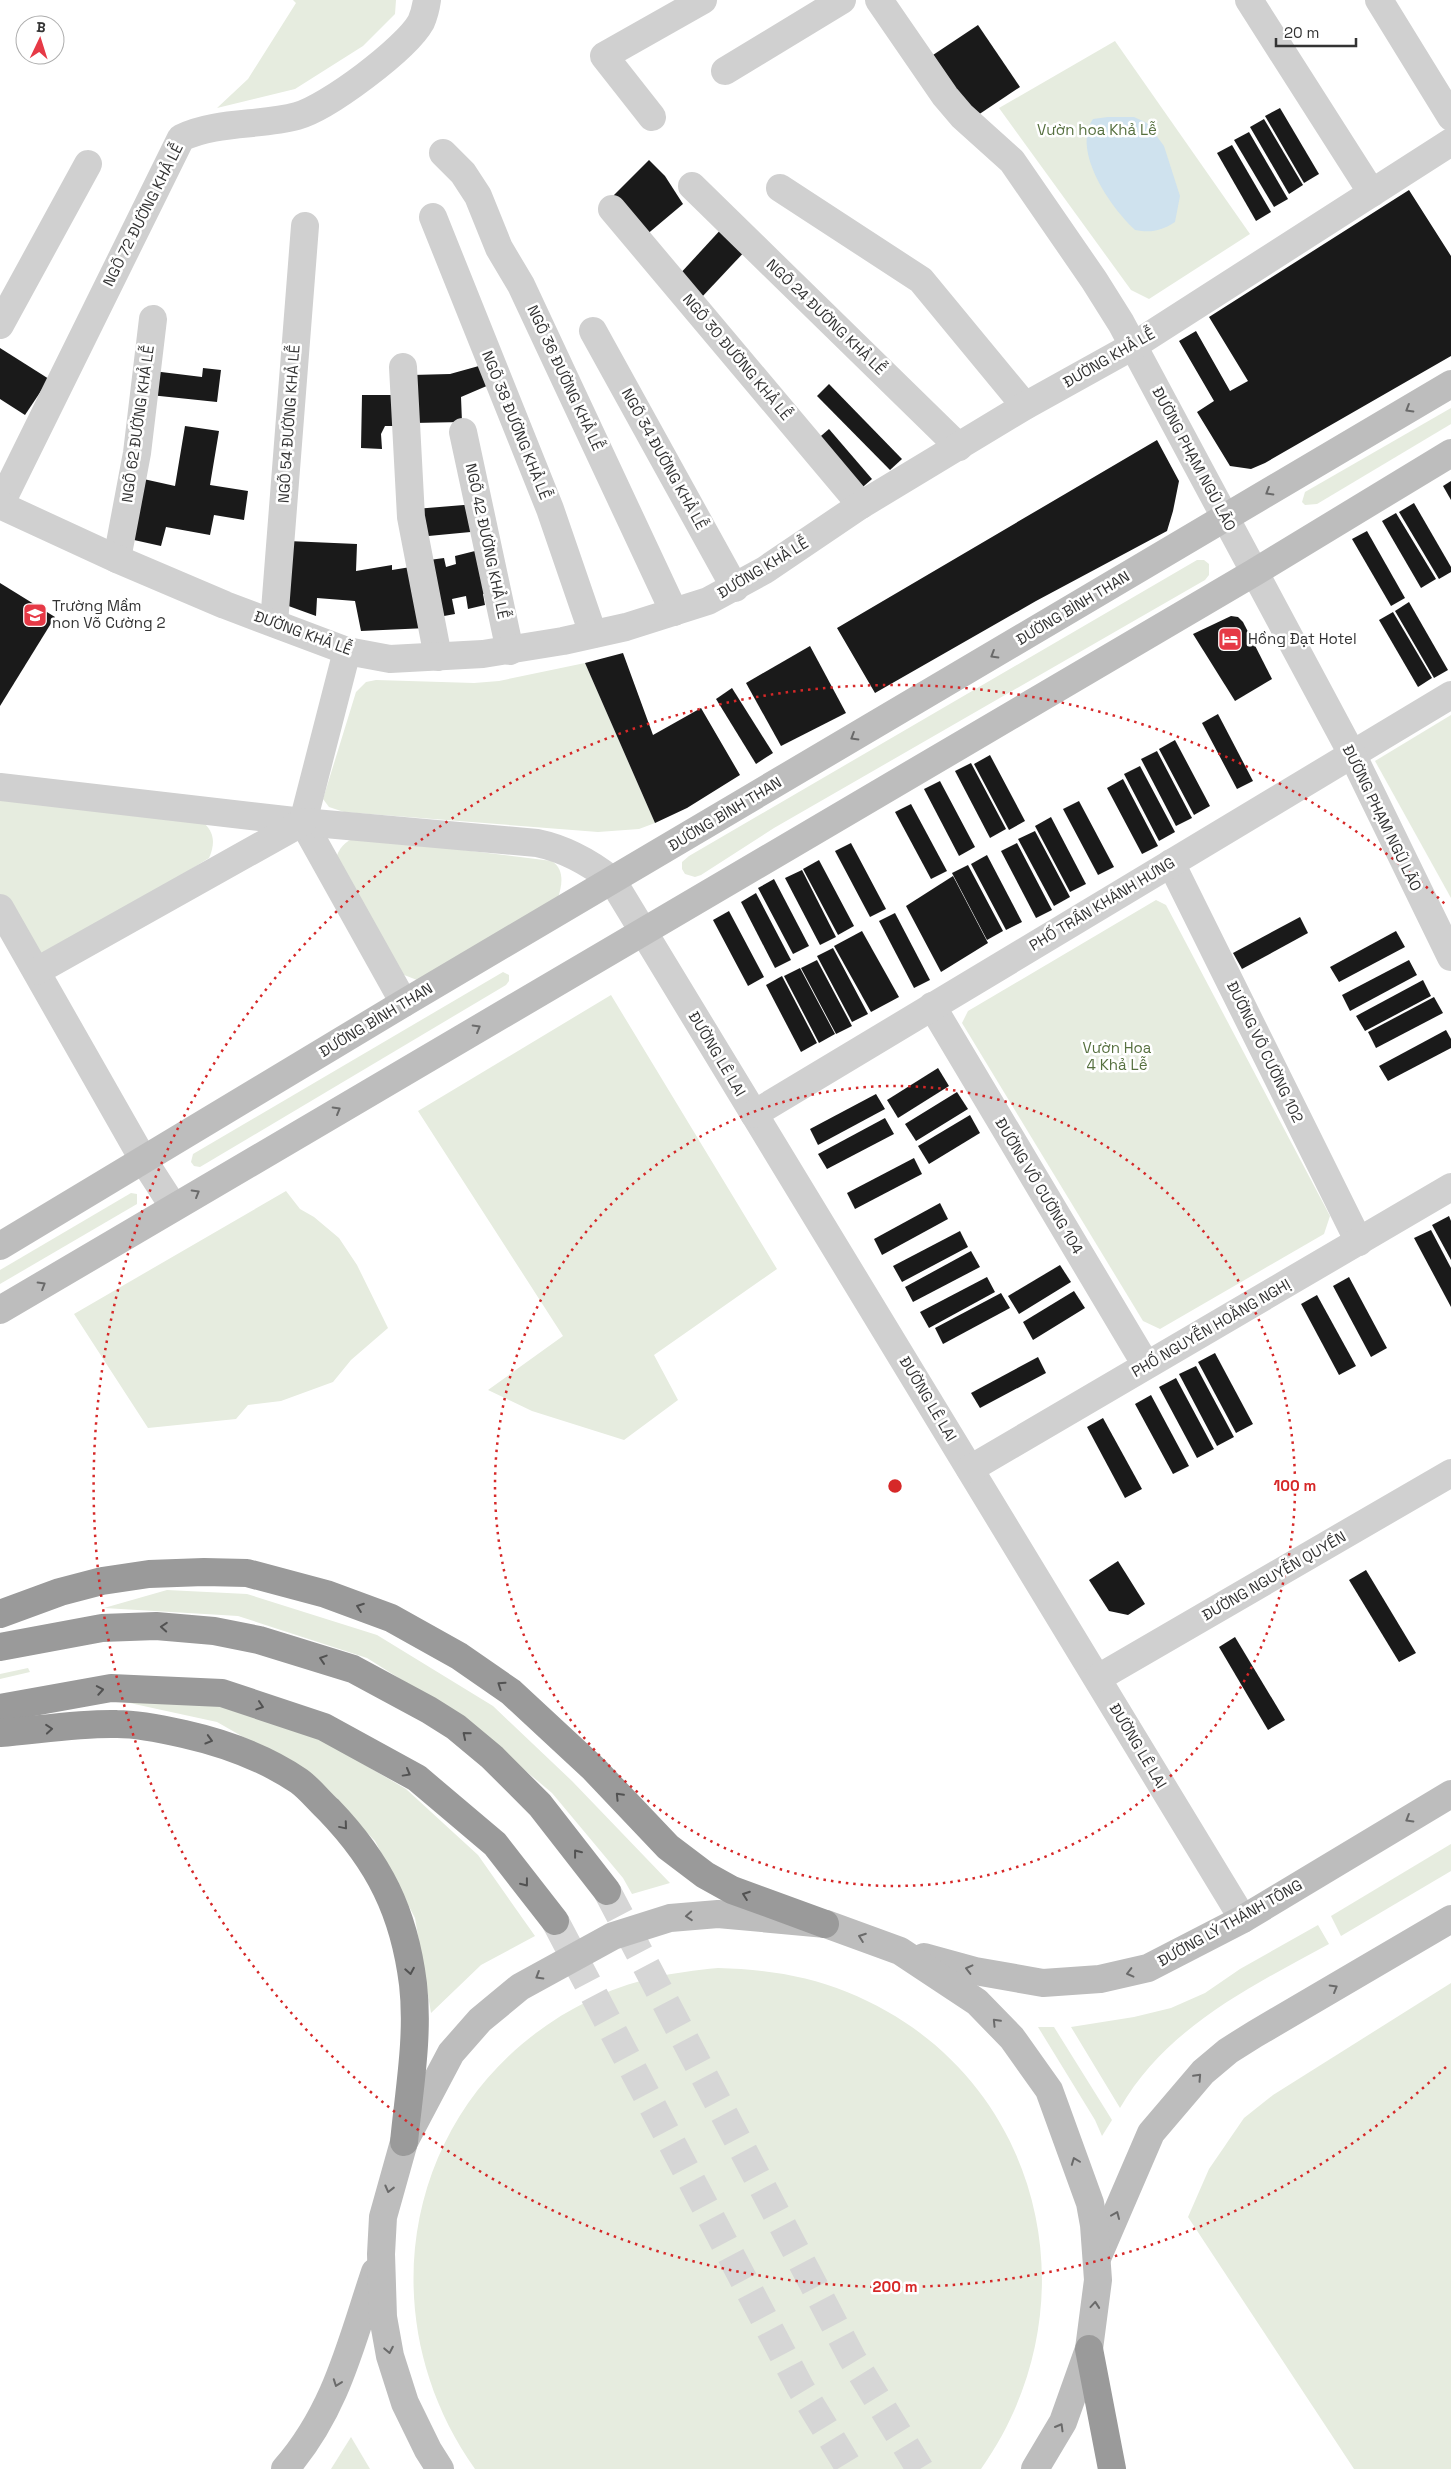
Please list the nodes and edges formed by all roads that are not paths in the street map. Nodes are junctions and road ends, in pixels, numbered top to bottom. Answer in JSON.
{"nodes":[{"id":1,"x":428,"y":0,"type":"edge"},
{"id":2,"x":703,"y":0,"type":"edge"},
{"id":3,"x":842,"y":0,"type":"edge"},
{"id":4,"x":879,"y":0,"type":"edge"},
{"id":5,"x":1249,"y":0,"type":"edge"},
{"id":6,"x":1379,"y":0,"type":"edge"},
{"id":7,"x":725,"y":71,"type":"dead end"},
{"id":8,"x":652,"y":117,"type":"dead end"},
{"id":9,"x":1451,"y":117,"type":"edge"},
{"id":10,"x":1451,"y":142,"type":"edge"},
{"id":11,"x":444,"y":153,"type":"dead end"},
{"id":12,"x":88,"y":164,"type":"dead end"},
{"id":13,"x":692,"y":186,"type":"dead end"},
{"id":14,"x":780,"y":188,"type":"dead end"},
{"id":15,"x":1372,"y":193,"type":"junction"},
{"id":16,"x":612,"y":209,"type":"dead end"},
{"id":17,"x":433,"y":217,"type":"dead end"},
{"id":18,"x":305,"y":226,"type":"dead end"},
{"id":19,"x":153,"y":319,"type":"dead end"},
{"id":20,"x":0,"y":325,"type":"edge"},
{"id":21,"x":593,"y":331,"type":"dead end"},
{"id":22,"x":1133,"y":346,"type":"junction"},
{"id":23,"x":403,"y":367,"type":"dead end"},
{"id":24,"x":1451,"y":384,"type":"edge"},
{"id":25,"x":1025,"y":406,"type":"junction"},
{"id":26,"x":463,"y":432,"type":"dead end"},
{"id":27,"x":960,"y":448,"type":"junction"},
{"id":28,"x":1451,"y":453,"type":"edge"},
{"id":29,"x":0,"y":505,"type":"edge"},
{"id":30,"x":861,"y":506,"type":"junction"},
{"id":31,"x":1226,"y":518,"type":"junction"},
{"id":32,"x":117,"y":559,"type":"junction"},
{"id":33,"x":1255,"y":572,"type":"junction"},
{"id":34,"x":735,"y":588,"type":"junction"},
{"id":35,"x":674,"y":612,"type":"junction"},
{"id":36,"x":274,"y":623,"type":"junction"},
{"id":37,"x":593,"y":634,"type":"junction"},
{"id":38,"x":347,"y":651,"type":"junction"},
{"id":39,"x":510,"y":651,"type":"junction"},
{"id":40,"x":438,"y":657,"type":"junction"},
{"id":41,"x":1451,"y":695,"type":"edge"},
{"id":42,"x":1352,"y":754,"type":"junction"},
{"id":43,"x":0,"y":787,"type":"edge"},
{"id":44,"x":303,"y":822,"type":"junction"},
{"id":45,"x":1171,"y":863,"type":"junction"},
{"id":46,"x":612,"y":880,"type":"junction"},
{"id":47,"x":0,"y":908,"type":"edge"},
{"id":48,"x":643,"y":931,"type":"junction"},
{"id":49,"x":1451,"y":956,"type":"edge"},
{"id":50,"x":37,"y":971,"type":"junction"},
{"id":51,"x":404,"y":1003,"type":"junction"},
{"id":52,"x":932,"y":1006,"type":"junction"},
{"id":53,"x":754,"y":1114,"type":"junction"},
{"id":54,"x":144,"y":1161,"type":"junction"},
{"id":55,"x":1451,"y":1187,"type":"edge"},
{"id":56,"x":173,"y":1206,"type":"junction"},
{"id":57,"x":1359,"y":1242,"type":"junction"},
{"id":58,"x":0,"y":1246,"type":"edge"},
{"id":59,"x":0,"y":1310,"type":"edge"},
{"id":60,"x":1146,"y":1366,"type":"junction"},
{"id":61,"x":970,"y":1469,"type":"junction"},
{"id":62,"x":1451,"y":1473,"type":"edge"},
{"id":63,"x":0,"y":1614,"type":"edge"},
{"id":64,"x":0,"y":1647,"type":"edge"},
{"id":65,"x":1098,"y":1678,"type":"junction"},
{"id":66,"x":0,"y":1708,"type":"edge"},
{"id":67,"x":0,"y":1733,"type":"edge"},
{"id":68,"x":1451,"y":1794,"type":"edge"},
{"id":69,"x":607,"y":1891,"type":"tunnel mouth"},
{"id":70,"x":1243,"y":1919,"type":"junction"},
{"id":71,"x":1451,"y":1919,"type":"edge"},
{"id":72,"x":555,"y":1920,"type":"tunnel mouth"},
{"id":73,"x":824,"y":1924,"type":"junction"},
{"id":74,"x":900,"y":1951,"type":"junction"},
{"id":75,"x":404,"y":2142,"type":"junction"},
{"id":76,"x":381,"y":2254,"type":"junction"},
{"id":77,"x":1097,"y":2260,"type":"junction"},
{"id":78,"x":1089,"y":2349,"type":"junction"},
{"id":79,"x":285,"y":2469,"type":"edge"},
{"id":80,"x":440,"y":2469,"type":"edge"},
{"id":81,"x":1035,"y":2469,"type":"edge"},
{"id":82,"x":1112,"y":2469,"type":"edge"}],
"edges":[{"from":1,"to":29,"type":"street","name":"NGÕ 72 ĐƯỜNG KHẢ LỄ"},
{"from":2,"to":8,"type":"street"},
{"from":3,"to":7,"type":"street"},
{"from":4,"to":22,"type":"street","name":"ĐƯỜNG PHẠM NGŨ LÃO"},
{"from":5,"to":15,"type":"street"},
{"from":6,"to":9,"type":"street"},
{"from":10,"to":15,"type":"street","name":"ĐƯỜNG KHẢ LỄ"},
{"from":11,"to":35,"type":"street","name":"NGÕ 36 ĐƯỜNG KHẢ LỄ"},
{"from":12,"to":20,"type":"street"},
{"from":13,"to":27,"type":"street","name":"NGÕ 24 ĐƯỜNG KHẢ LỄ"},
{"from":14,"to":25,"type":"street"},
{"from":15,"to":22,"type":"street","name":"ĐƯỜNG KHẢ LỄ"},
{"from":16,"to":30,"type":"street","name":"NGÕ 30 ĐƯỜNG KHẢ LỄ"},
{"from":17,"to":37,"type":"street","name":"NGÕ 38 ĐƯỜNG KHẢ LỄ"},
{"from":18,"to":36,"type":"street","name":"NGÕ 54 ĐƯỜNG KHẢ LỄ"},
{"from":19,"to":32,"type":"street","name":"NGÕ 62 ĐƯỜNG KHẢ LỄ"},
{"from":21,"to":34,"type":"street","name":"NGÕ 34 ĐƯỜNG KHẢ LỄ"},
{"from":22,"to":25,"type":"street","name":"ĐƯỜNG KHẢ LỄ"},
{"from":22,"to":31,"type":"street","name":"ĐƯỜNG PHẠM NGŨ LÃO"},
{"from":23,"to":40,"type":"street"},
{"from":24,"to":31,"type":"main road","name":"ĐƯỜNG BÌNH THAN","one_way":true},
{"from":25,"to":27,"type":"street","name":"ĐƯỜNG KHẢ LỄ"},
{"from":26,"to":39,"type":"street","name":"NGÕ 42 ĐƯỜNG KHẢ LỄ"},
{"from":27,"to":30,"type":"street","name":"ĐƯỜNG KHẢ LỄ"},
{"from":28,"to":33,"type":"main road"},
{"from":29,"to":32,"type":"street","name":"ĐƯỜNG KHẢ LỄ"},
{"from":30,"to":34,"type":"street","name":"ĐƯỜNG KHẢ LỄ"},
{"from":31,"to":33,"type":"street","name":"ĐƯỜNG PHẠM NGŨ LÃO"},
{"from":31,"to":46,"type":"main road","name":"ĐƯỜNG BÌNH THAN","one_way":true},
{"from":32,"to":36,"type":"street","name":"ĐƯỜNG KHẢ LỄ"},
{"from":33,"to":42,"type":"street","name":"ĐƯỜNG PHẠM NGŨ LÃO"},
{"from":33,"to":48,"type":"main road"},
{"from":34,"to":35,"type":"street","name":"ĐƯỜNG KHẢ LỄ"},
{"from":35,"to":37,"type":"street","name":"ĐƯỜNG KHẢ LỄ"},
{"from":36,"to":38,"type":"street","name":"ĐƯỜNG KHẢ LỄ"},
{"from":37,"to":39,"type":"street","name":"ĐƯỜNG KHẢ LỄ"},
{"from":38,"to":40,"type":"street","name":"ĐƯỜNG KHẢ LỄ"},
{"from":38,"to":44,"type":"street"},
{"from":39,"to":40,"type":"street","name":"ĐƯỜNG KHẢ LỄ"},
{"from":41,"to":42,"type":"street","name":"PHỐ TRẦN KHÁNH HƯNG"},
{"from":42,"to":45,"type":"street","name":"PHỐ TRẦN KHÁNH HƯNG"},
{"from":42,"to":49,"type":"street","name":"ĐƯỜNG PHẠM NGŨ LÃO"},
{"from":43,"to":44,"type":"street"},
{"from":44,"to":46,"type":"street"},
{"from":44,"to":50,"type":"street"},
{"from":44,"to":51,"type":"street"},
{"from":45,"to":52,"type":"street","name":"PHỐ TRẦN KHÁNH HƯNG"},
{"from":45,"to":57,"type":"street","name":"ĐƯỜNG VÕ CƯỜNG 102"},
{"from":46,"to":48,"type":"street","name":"ĐƯỜNG LÊ LAI"},
{"from":46,"to":51,"type":"main road","name":"ĐƯỜNG BÌNH THAN"},
{"from":47,"to":50,"type":"street"},
{"from":48,"to":53,"type":"street","name":"ĐƯỜNG LÊ LAI"},
{"from":56,"to":48,"type":"main road","one_way":true},
{"from":50,"to":54,"type":"street"},
{"from":51,"to":54,"type":"main road","name":"ĐƯỜNG BÌNH THAN"},
{"from":52,"to":53,"type":"street","name":"PHỐ TRẦN KHÁNH HƯNG"},
{"from":52,"to":60,"type":"street","name":"ĐƯỜNG VÕ CƯỜNG 104"},
{"from":53,"to":61,"type":"street","name":"ĐƯỜNG LÊ LAI"},
{"from":54,"to":56,"type":"street"},
{"from":54,"to":58,"type":"main road","name":"ĐƯỜNG BÌNH THAN"},
{"from":55,"to":57,"type":"street","name":"PHỐ NGUYỄN HOẰNG NGHỊ"},
{"from":59,"to":56,"type":"main road","one_way":true},
{"from":57,"to":60,"type":"street","name":"PHỐ NGUYỄN HOẰNG NGHỊ"},
{"from":60,"to":61,"type":"street","name":"PHỐ NGUYỄN HOẰNG NGHỊ"},
{"from":61,"to":65,"type":"street","name":"ĐƯỜNG LÊ LAI"},
{"from":62,"to":65,"type":"street","name":"ĐƯỜNG NGUYỄN QUYỀN"},
{"from":73,"to":63,"type":"highway","one_way":true},
{"from":69,"to":64,"type":"highway","one_way":true},
{"from":65,"to":70,"type":"street","name":"ĐƯỜNG LÊ LAI"},
{"from":66,"to":72,"type":"highway","one_way":true},
{"from":67,"to":75,"type":"highway","one_way":true},
{"from":68,"to":70,"type":"main road","name":"ĐƯỜNG LÝ THÁNH TÔNG","one_way":true},
{"from":70,"to":74,"type":"main road","name":"ĐƯỜNG LÝ THÁNH TÔNG","one_way":true},
{"from":77,"to":71,"type":"main road","one_way":true},
{"from":74,"to":73,"type":"main road","one_way":true},
{"from":73,"to":75,"type":"main road","one_way":true},
{"from":77,"to":74,"type":"main road","one_way":true},
{"from":75,"to":76,"type":"main road","one_way":true},
{"from":76,"to":79,"type":"main road","one_way":true},
{"from":76,"to":80,"type":"main road","one_way":true},
{"from":78,"to":77,"type":"main road","one_way":true},
{"from":81,"to":78,"type":"main road","one_way":true},
{"from":78,"to":82,"type":"highway"}]}
